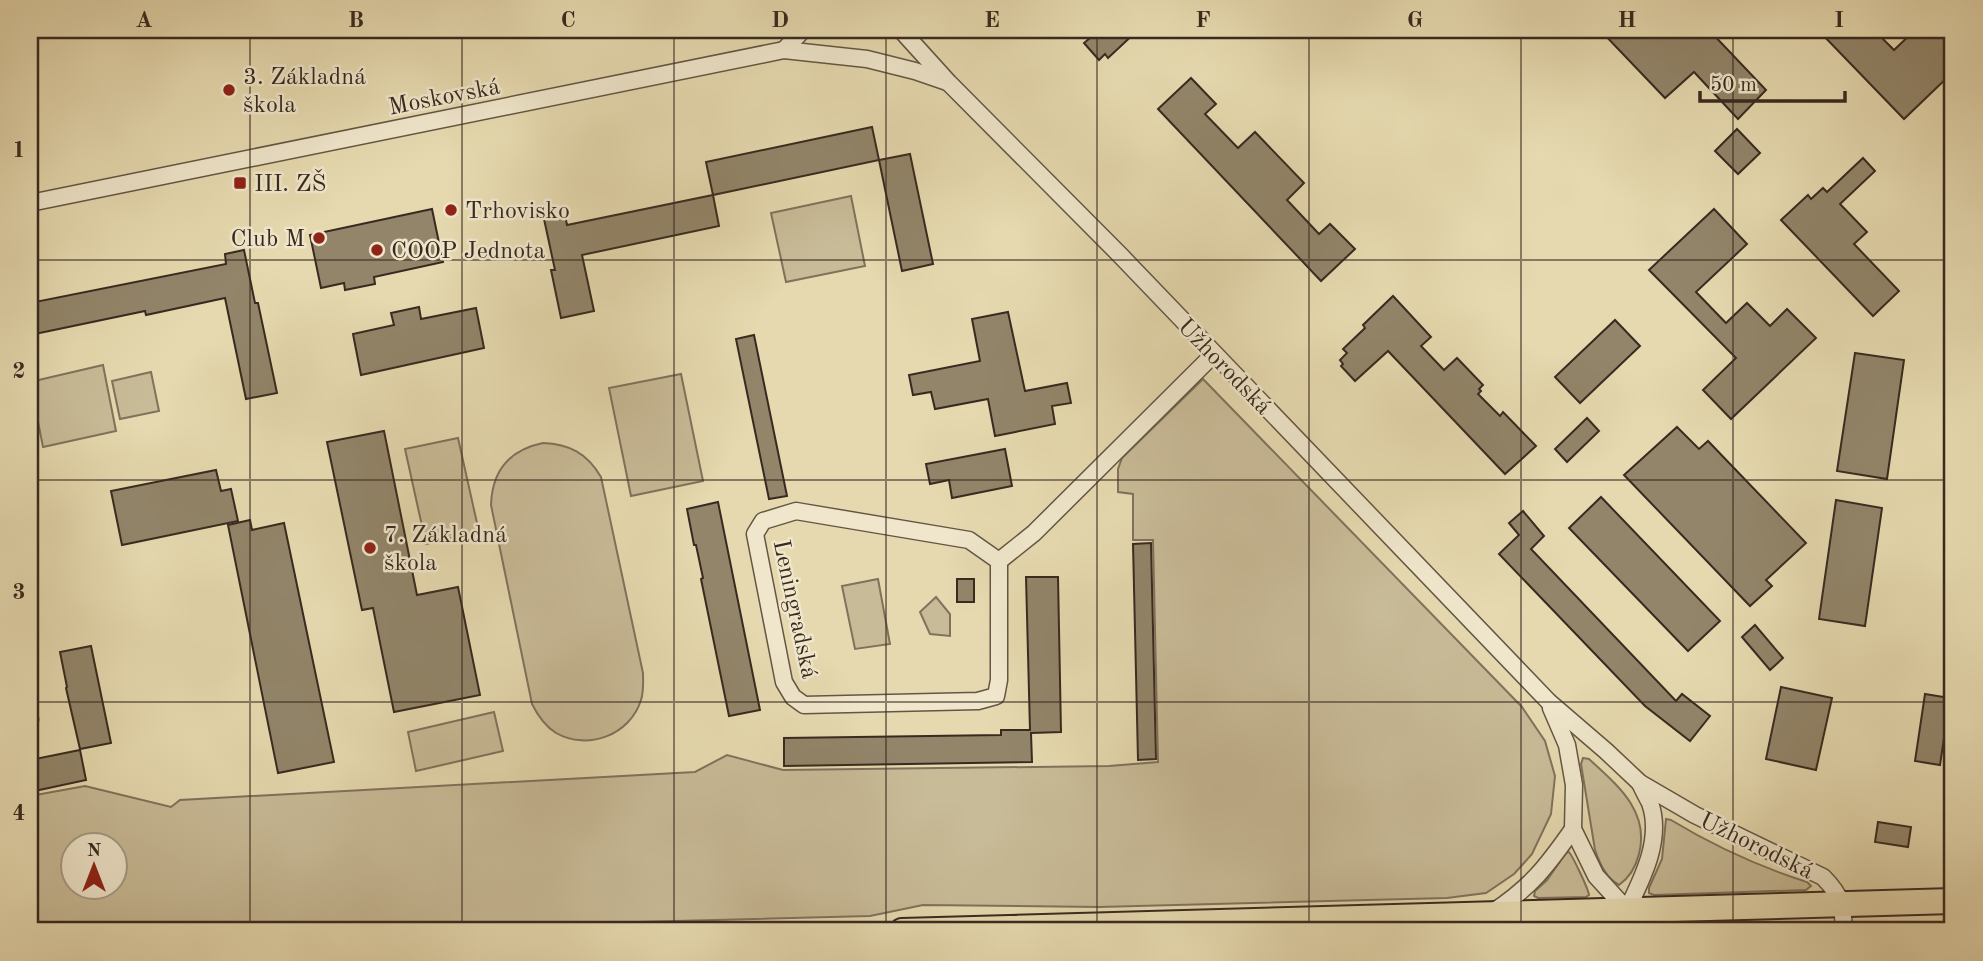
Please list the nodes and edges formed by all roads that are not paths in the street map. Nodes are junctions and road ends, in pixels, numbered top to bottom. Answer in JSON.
{"nodes":[{"id":1,"x":803,"y":30,"type":"edge"},
{"id":2,"x":901,"y":30,"type":"edge"},
{"id":3,"x":784,"y":50,"type":"junction"},
{"id":4,"x":949,"y":83,"type":"junction"},
{"id":5,"x":30,"y":203,"type":"edge"},
{"id":6,"x":1214,"y":354,"type":"junction"},
{"id":7,"x":999,"y":561,"type":"junction"},
{"id":8,"x":1549,"y":702,"type":"junction"},
{"id":9,"x":1640,"y":783,"type":"junction"},
{"id":10,"x":1573,"y":829,"type":"junction"},
{"id":11,"x":1953,"y":901,"type":"edge"},
{"id":12,"x":1843,"y":903,"type":"junction"},
{"id":13,"x":1627,"y":910,"type":"junction"},
{"id":14,"x":1490,"y":914,"type":"junction"},
{"id":15,"x":902,"y":931,"type":"edge"},
{"id":16,"x":1844,"y":931,"type":"edge"}],
"edges":[{"from":1,"to":3,"type":"street"},
{"from":2,"to":4,"type":"street","name":"Užhorodská"},
{"from":3,"to":4,"type":"street","name":"Moskovská"},
{"from":3,"to":5,"type":"street","name":"Moskovská"},
{"from":4,"to":6,"type":"street","name":"Užhorodská"},
{"from":6,"to":7,"type":"street"},
{"from":6,"to":8,"type":"street","name":"Užhorodská"},
{"from":7,"to":7,"type":"street","name":"Leningradská"},
{"from":8,"to":9,"type":"street","name":"Užhorodská"},
{"from":8,"to":10,"type":"street","name":"Užhorodská"},
{"from":9,"to":12,"type":"street","name":"Užhorodská"},
{"from":9,"to":13,"type":"street","name":"Užhorodská"},
{"from":10,"to":13,"type":"street","name":"Užhorodská"},
{"from":10,"to":14,"type":"street"},
{"from":11,"to":12,"type":"main road"},
{"from":12,"to":13,"type":"main road"},
{"from":12,"to":16,"type":"street"},
{"from":13,"to":14,"type":"main road"},
{"from":14,"to":15,"type":"main road"}]}
